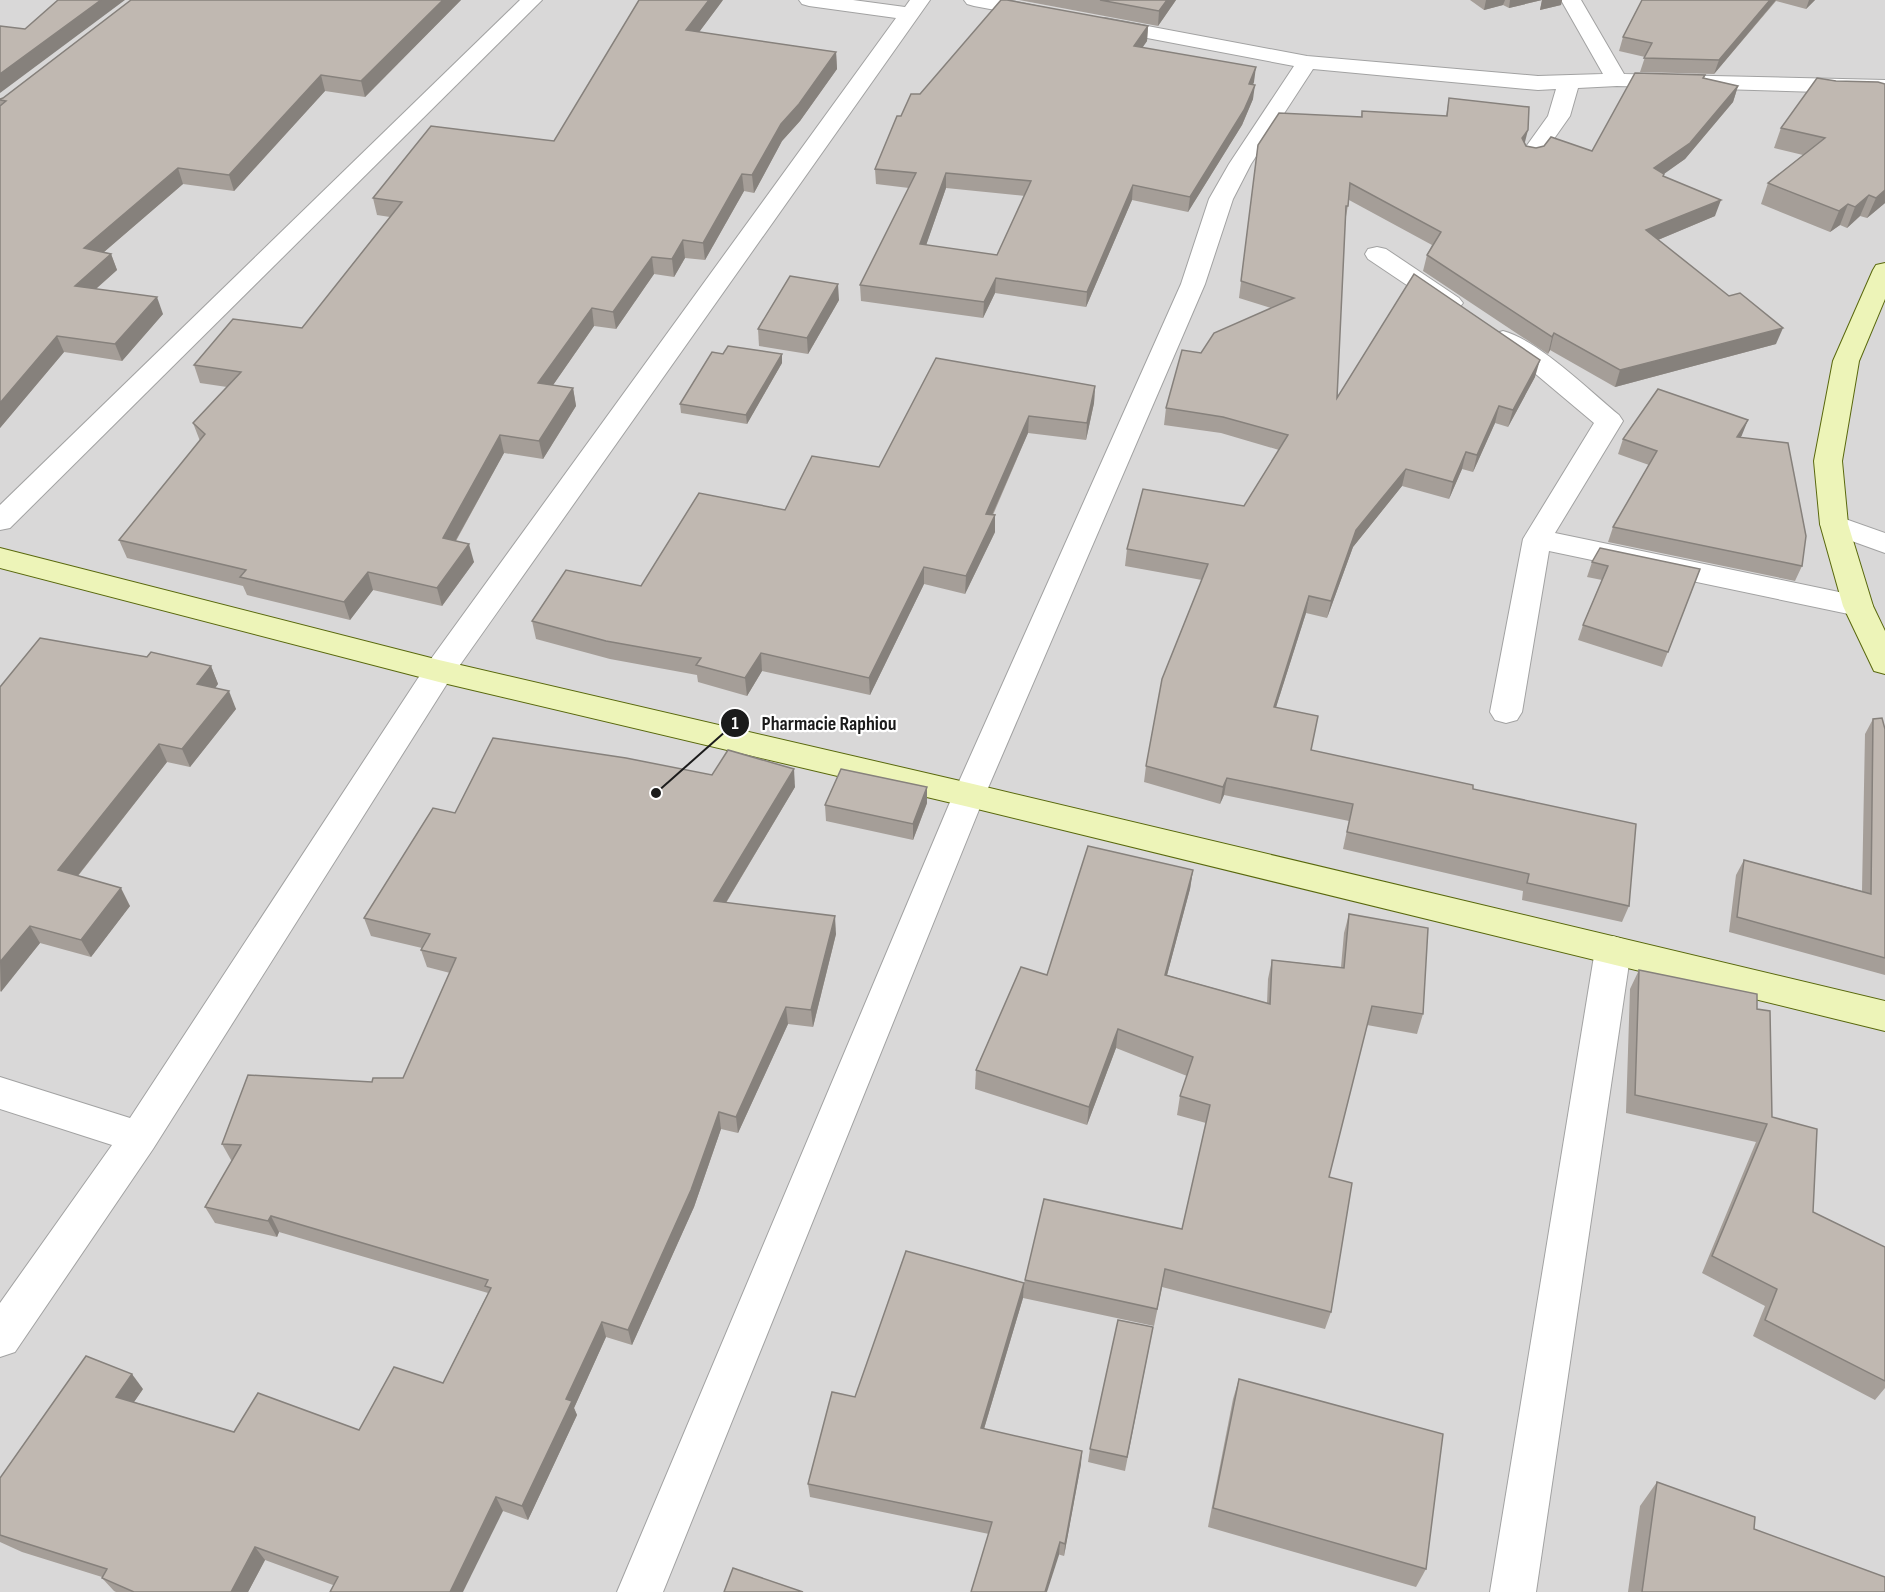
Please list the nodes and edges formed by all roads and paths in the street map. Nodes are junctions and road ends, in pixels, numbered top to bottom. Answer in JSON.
{"nodes":[{"id":1,"x":532,"y":0,"type":"edge"},
{"id":2,"x":809,"y":0,"type":"edge"},
{"id":3,"x":974,"y":0,"type":"edge"},
{"id":4,"x":1570,"y":0,"type":"edge"},
{"id":5,"x":915,"y":7,"type":"edge"},
{"id":6,"x":1065,"y":17,"type":"edge"},
{"id":7,"x":1088,"y":21,"type":"edge"},
{"id":8,"x":1306,"y":62,"type":"junction"},
{"id":9,"x":1617,"y":80,"type":"junction"},
{"id":10,"x":1569,"y":82,"type":"junction"},
{"id":11,"x":1885,"y":87,"type":"edge"},
{"id":12,"x":1532,"y":156,"type":"edge"},
{"id":13,"x":1377,"y":254,"type":"dead end"},
{"id":14,"x":1885,"y":270,"type":"edge"},
{"id":15,"x":0,"y":521,"type":"edge"},
{"id":16,"x":1834,"y":524,"type":"junction"},
{"id":17,"x":1537,"y":539,"type":"junction"},
{"id":18,"x":1885,"y":544,"type":"edge"},
{"id":19,"x":0,"y":558,"type":"edge"},
{"id":20,"x":1858,"y":606,"type":"junction"},
{"id":21,"x":1885,"y":663,"type":"edge"},
{"id":22,"x":439,"y":671,"type":"junction"},
{"id":23,"x":1506,"y":712,"type":"dead end"},
{"id":24,"x":969,"y":795,"type":"junction"},
{"id":25,"x":1613,"y":950,"type":"junction"},
{"id":26,"x":1885,"y":1016,"type":"edge"},
{"id":27,"x":0,"y":1093,"type":"edge"},
{"id":28,"x":139,"y":1137,"type":"junction"},
{"id":29,"x":0,"y":1338,"type":"edge"},
{"id":30,"x":640,"y":1592,"type":"edge"},
{"id":31,"x":1513,"y":1592,"type":"edge"}],
"edges":[{"from":1,"to":15,"type":"street"},
{"from":2,"to":5,"type":"street"},
{"from":3,"to":6,"type":"street"},
{"from":4,"to":9,"type":"street"},
{"from":5,"to":22,"type":"street"},
{"from":7,"to":8,"type":"street"},
{"from":8,"to":10,"type":"street"},
{"from":8,"to":24,"type":"street"},
{"from":9,"to":10,"type":"street"},
{"from":9,"to":11,"type":"street"},
{"from":10,"to":12,"type":"street"},
{"from":13,"to":17,"type":"street"},
{"from":14,"to":16,"type":"street"},
{"from":16,"to":18,"type":"street"},
{"from":16,"to":20,"type":"street"},
{"from":17,"to":20,"type":"street"},
{"from":17,"to":23,"type":"street"},
{"from":19,"to":22,"type":"street"},
{"from":20,"to":21,"type":"street"},
{"from":22,"to":24,"type":"street"},
{"from":22,"to":28,"type":"street"},
{"from":24,"to":25,"type":"street"},
{"from":24,"to":30,"type":"street"},
{"from":25,"to":26,"type":"street"},
{"from":25,"to":31,"type":"street"},
{"from":27,"to":28,"type":"street"},
{"from":28,"to":29,"type":"street"}]}
